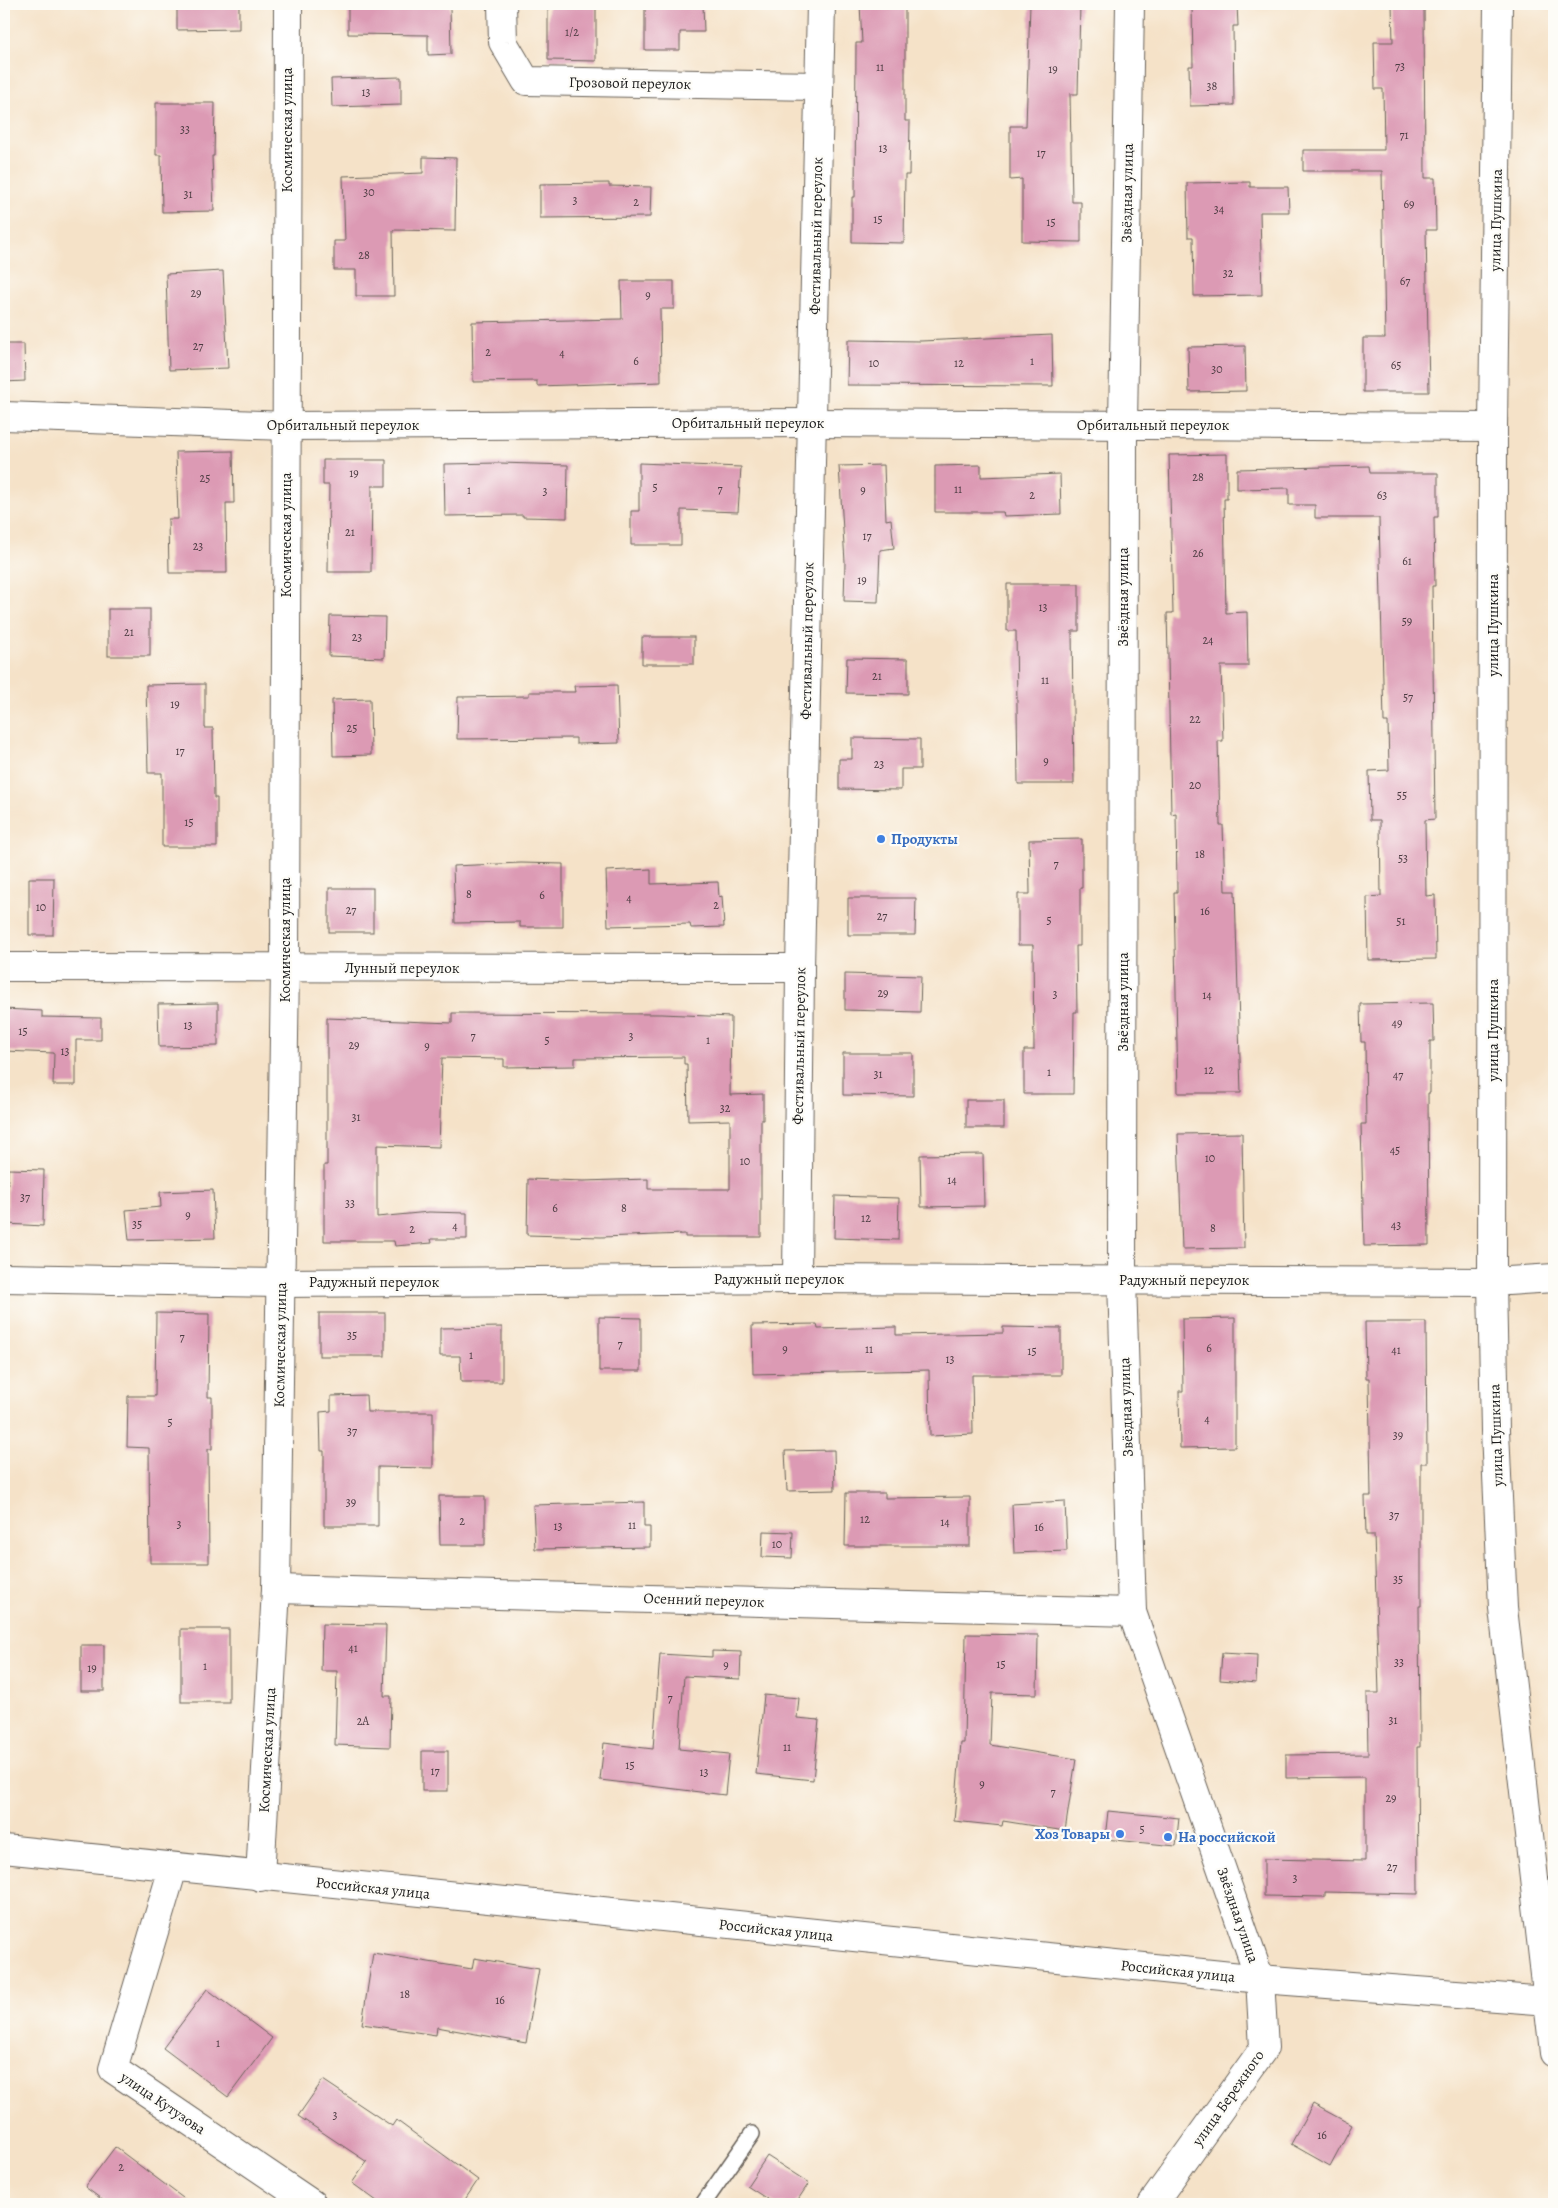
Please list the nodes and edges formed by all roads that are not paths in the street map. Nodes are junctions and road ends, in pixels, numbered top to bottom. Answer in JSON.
{"nodes":[{"id":1,"x":288,"y":4,"type":"edge"},
{"id":2,"x":502,"y":4,"type":"edge"},
{"id":3,"x":820,"y":4,"type":"edge"},
{"id":4,"x":1130,"y":4,"type":"edge"},
{"id":5,"x":1498,"y":4,"type":"edge"},
{"id":6,"x":819,"y":86,"type":"junction"},
{"id":7,"x":4,"y":416,"type":"edge"},
{"id":8,"x":812,"y":423,"type":"junction"},
{"id":9,"x":1123,"y":424,"type":"junction"},
{"id":10,"x":286,"y":426,"type":"junction"},
{"id":11,"x":1493,"y":427,"type":"junction"},
{"id":12,"x":4,"y":967,"type":"edge"},
{"id":13,"x":285,"y":968,"type":"junction"},
{"id":14,"x":800,"y":968,"type":"junction"},
{"id":15,"x":4,"y":1278,"type":"edge"},
{"id":16,"x":1554,"y":1278,"type":"edge"},
{"id":17,"x":797,"y":1279,"type":"junction"},
{"id":18,"x":1122,"y":1280,"type":"junction"},
{"id":19,"x":1492,"y":1282,"type":"junction"},
{"id":20,"x":280,"y":1283,"type":"junction"},
{"id":21,"x":276,"y":1588,"type":"junction"},
{"id":22,"x":1132,"y":1612,"type":"junction"},
{"id":23,"x":4,"y":1849,"type":"edge"},
{"id":24,"x":173,"y":1868,"type":"junction"},
{"id":25,"x":260,"y":1876,"type":"junction"},
{"id":26,"x":1260,"y":1980,"type":"junction"},
{"id":27,"x":1548,"y":2001,"type":"junction"},
{"id":28,"x":1554,"y":2053,"type":"edge"},
{"id":29,"x":752,"y":2134,"type":"dead end"},
{"id":30,"x":312,"y":2204,"type":"edge"},
{"id":31,"x":703,"y":2204,"type":"edge"},
{"id":32,"x":1152,"y":2204,"type":"edge"}],
"edges":[{"from":1,"to":10,"type":"street","name":"Космическая улица"},
{"from":2,"to":6,"type":"street","name":"Грозовой переулок"},
{"from":3,"to":6,"type":"street","name":"Фестивальный переулок"},
{"from":4,"to":9,"type":"street","name":"Звёздная улица"},
{"from":5,"to":11,"type":"street","name":"улица Пушкина"},
{"from":6,"to":8,"type":"street","name":"Фестивальный переулок"},
{"from":7,"to":10,"type":"street","name":"Орбитальный переулок"},
{"from":8,"to":9,"type":"street","name":"Орбитальный переулок"},
{"from":8,"to":10,"type":"street","name":"Орбитальный переулок"},
{"from":8,"to":14,"type":"street","name":"Фестивальный переулок"},
{"from":9,"to":11,"type":"street","name":"Орбитальный переулок"},
{"from":9,"to":18,"type":"street","name":"Звёздная улица"},
{"from":10,"to":13,"type":"street","name":"Космическая улица"},
{"from":11,"to":19,"type":"street","name":"улица Пушкина"},
{"from":12,"to":13,"type":"street","name":"Лунный переулок"},
{"from":13,"to":14,"type":"street","name":"Лунный переулок"},
{"from":13,"to":20,"type":"street","name":"Космическая улица"},
{"from":14,"to":17,"type":"street","name":"Фестивальный переулок"},
{"from":15,"to":20,"type":"street","name":"Радужный переулок"},
{"from":16,"to":19,"type":"street","name":"Радужный переулок"},
{"from":17,"to":18,"type":"street","name":"Радужный переулок"},
{"from":17,"to":20,"type":"street","name":"Радужный переулок"},
{"from":18,"to":19,"type":"street","name":"Радужный переулок"},
{"from":18,"to":22,"type":"street","name":"Звёздная улица"},
{"from":19,"to":27,"type":"street","name":"улица Пушкина"},
{"from":20,"to":21,"type":"street","name":"Космическая улица"},
{"from":21,"to":22,"type":"street","name":"Осенний переулок"},
{"from":21,"to":25,"type":"street","name":"Космическая улица"},
{"from":22,"to":26,"type":"street","name":"Звёздная улица"},
{"from":23,"to":24,"type":"street","name":"Российская улица"},
{"from":24,"to":25,"type":"street","name":"Российская улица"},
{"from":24,"to":30,"type":"street","name":"улица Кутузова"},
{"from":25,"to":26,"type":"street","name":"Российская улица"},
{"from":26,"to":27,"type":"street","name":"Российская улица"},
{"from":26,"to":32,"type":"street","name":"улица Бережного"},
{"from":27,"to":28,"type":"street","name":"улица Пушкина"},
{"from":29,"to":31,"type":"lane"}]}
